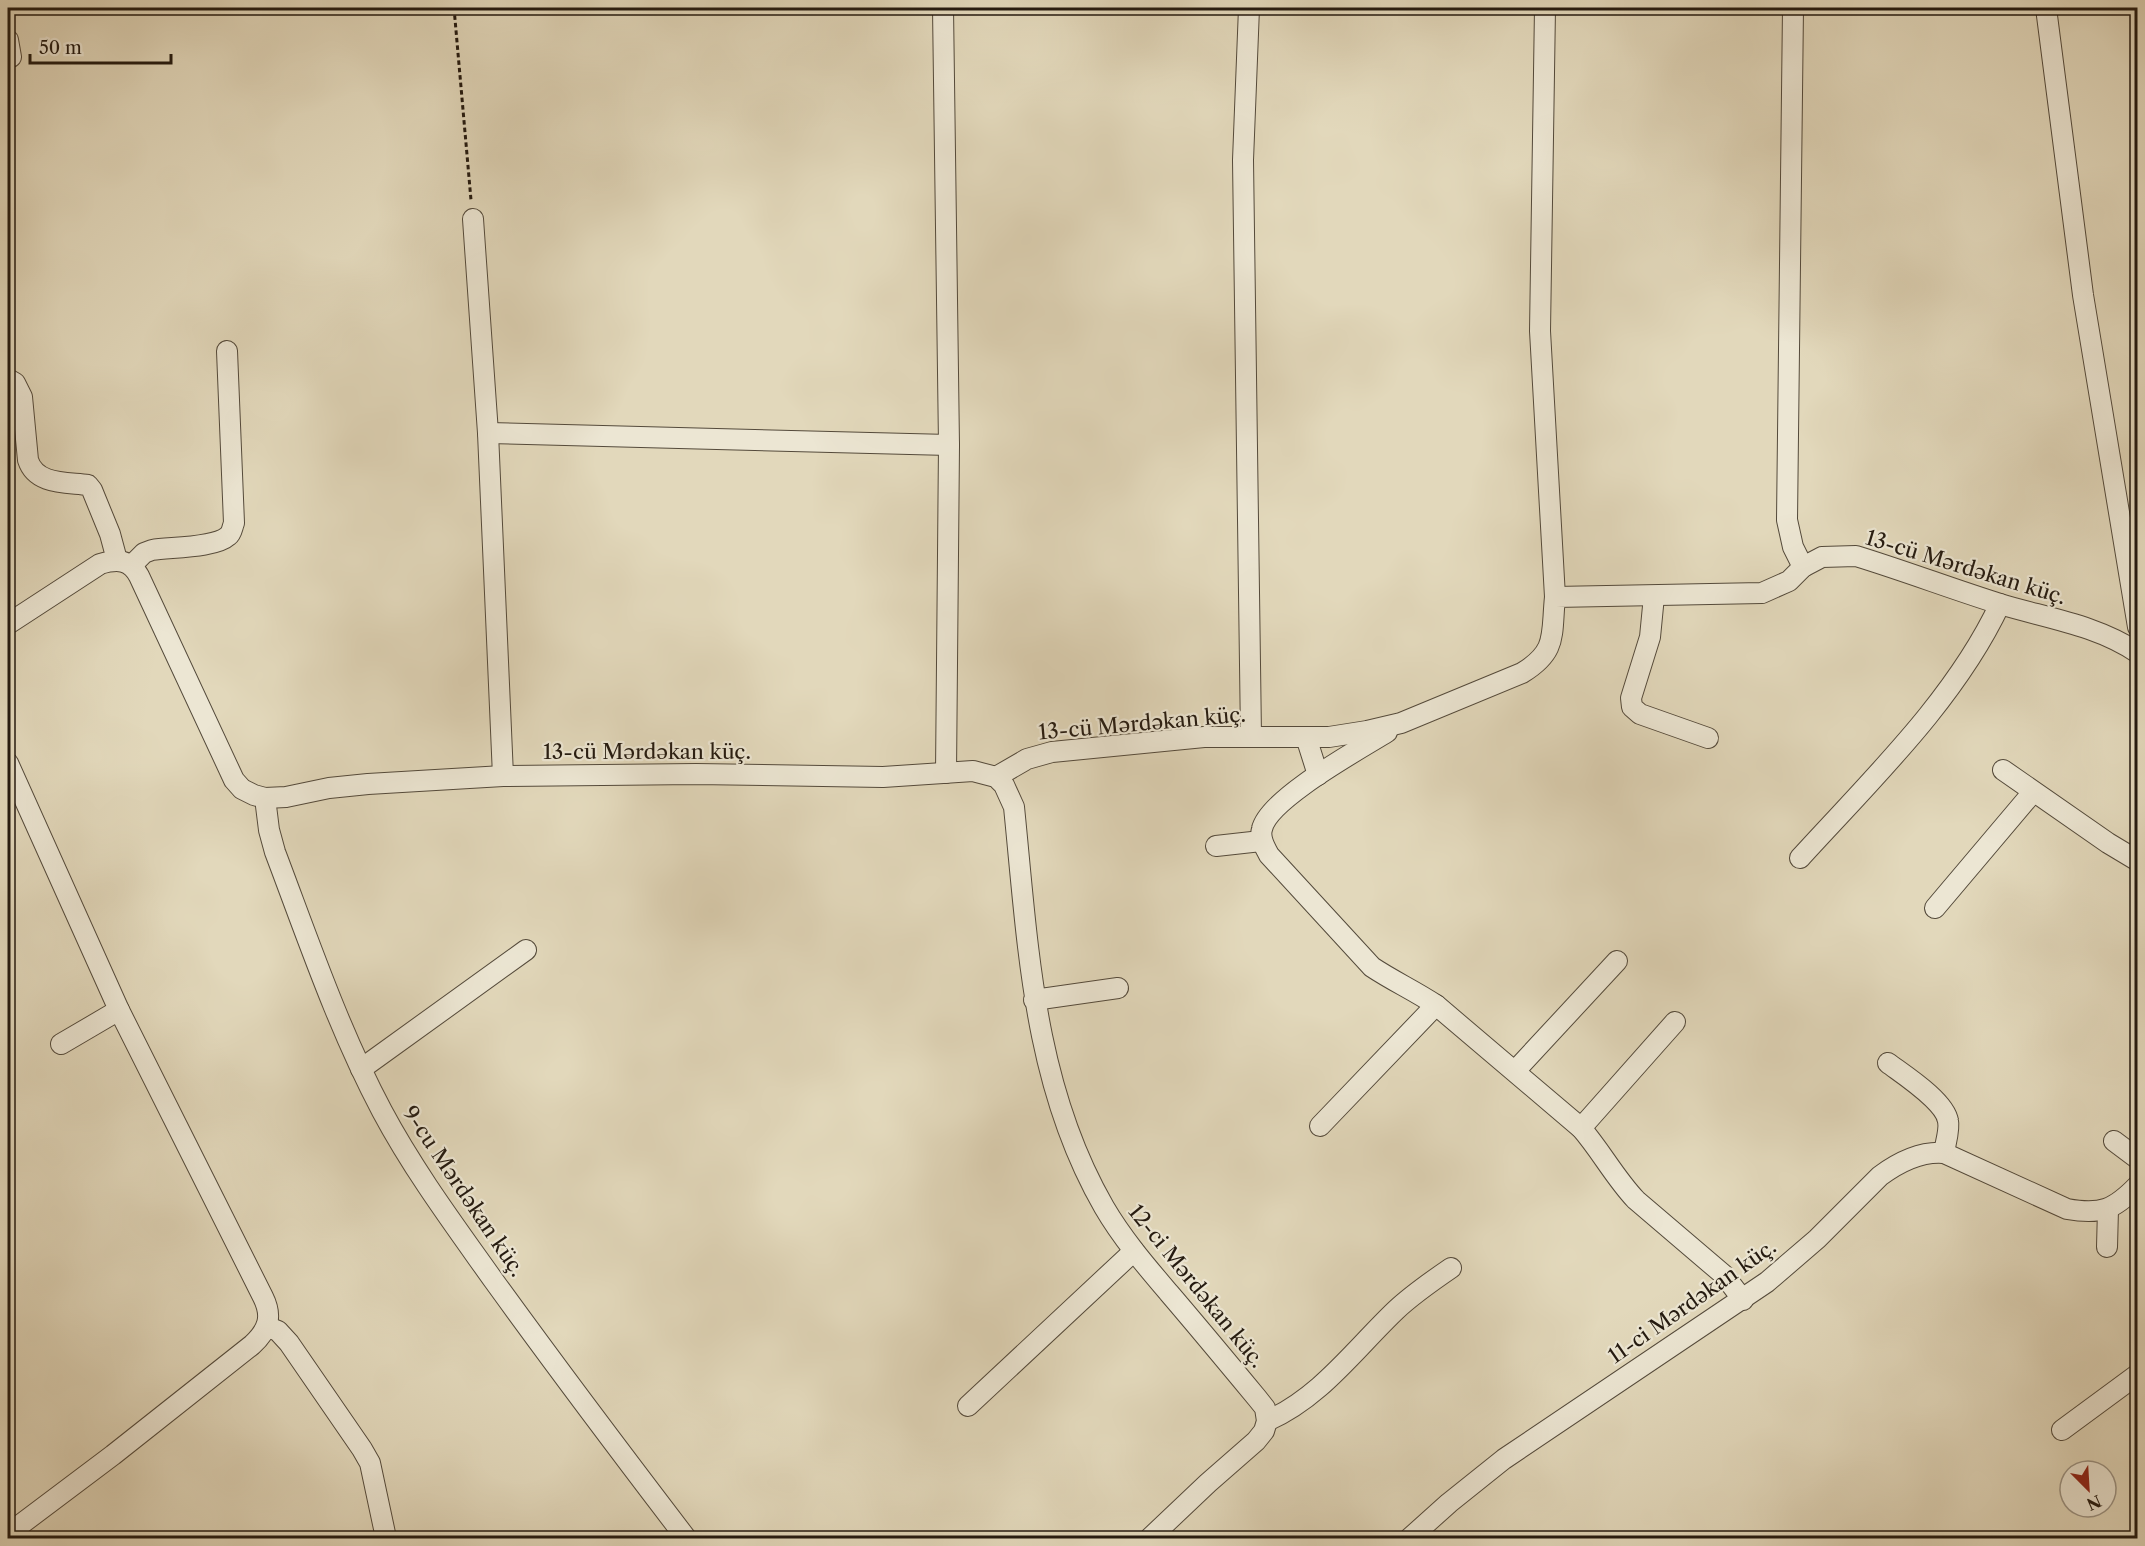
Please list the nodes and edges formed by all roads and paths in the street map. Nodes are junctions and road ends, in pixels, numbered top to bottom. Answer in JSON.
{"nodes":[{"id":1,"x":454,"y":8,"type":"edge"},
{"id":2,"x":943,"y":8,"type":"edge"},
{"id":3,"x":1249,"y":8,"type":"edge"},
{"id":4,"x":1545,"y":8,"type":"edge"},
{"id":5,"x":1793,"y":8,"type":"edge"},
{"id":6,"x":2046,"y":8,"type":"edge"},
{"id":7,"x":473,"y":219,"type":"joint"},
{"id":8,"x":227,"y":351,"type":"dead end"},
{"id":9,"x":8,"y":379,"type":"edge"},
{"id":10,"x":488,"y":432,"type":"junction"},
{"id":11,"x":949,"y":446,"type":"junction"},
{"id":12,"x":124,"y":563,"type":"junction"},
{"id":13,"x":1803,"y":567,"type":"junction"},
{"id":14,"x":1654,"y":596,"type":"junction"},
{"id":15,"x":1555,"y":597,"type":"junction"},
{"id":16,"x":2000,"y":604,"type":"junction"},
{"id":17,"x":8,"y":624,"type":"edge"},
{"id":18,"x":2138,"y":627,"type":"edge"},
{"id":19,"x":2137,"y":649,"type":"edge"},
{"id":20,"x":1401,"y":723,"type":"junction"},
{"id":21,"x":1251,"y":736,"type":"junction"},
{"id":22,"x":1306,"y":737,"type":"junction"},
{"id":23,"x":1708,"y":738,"type":"dead end"},
{"id":24,"x":8,"y":763,"type":"edge"},
{"id":25,"x":2003,"y":770,"type":"dead end"},
{"id":26,"x":946,"y":773,"type":"junction"},
{"id":27,"x":1318,"y":775,"type":"junction"},
{"id":28,"x":504,"y":776,"type":"junction"},
{"id":29,"x":996,"y":777,"type":"junction"},
{"id":30,"x":2033,"y":792,"type":"junction"},
{"id":31,"x":265,"y":798,"type":"junction"},
{"id":32,"x":1261,"y":841,"type":"junction"},
{"id":33,"x":1216,"y":846,"type":"dead end"},
{"id":34,"x":1800,"y":858,"type":"dead end"},
{"id":35,"x":2138,"y":861,"type":"edge"},
{"id":36,"x":1935,"y":908,"type":"dead end"},
{"id":37,"x":526,"y":950,"type":"dead end"},
{"id":38,"x":1617,"y":961,"type":"dead end"},
{"id":39,"x":1118,"y":988,"type":"dead end"},
{"id":40,"x":1034,"y":1000,"type":"junction"},
{"id":41,"x":1436,"y":1005,"type":"junction"},
{"id":42,"x":119,"y":1010,"type":"junction"},
{"id":43,"x":1675,"y":1022,"type":"dead end"},
{"id":44,"x":61,"y":1044,"type":"dead end"},
{"id":45,"x":1888,"y":1063,"type":"dead end"},
{"id":46,"x":361,"y":1068,"type":"junction"},
{"id":47,"x":1515,"y":1071,"type":"junction"},
{"id":48,"x":1320,"y":1126,"type":"dead end"},
{"id":49,"x":1581,"y":1128,"type":"junction"},
{"id":50,"x":2114,"y":1141,"type":"dead end"},
{"id":51,"x":1944,"y":1153,"type":"junction"},
{"id":52,"x":2138,"y":1159,"type":"edge"},
{"id":53,"x":2138,"y":1185,"type":"edge"},
{"id":54,"x":2108,"y":1209,"type":"junction"},
{"id":55,"x":2107,"y":1247,"type":"dead end"},
{"id":56,"x":1134,"y":1251,"type":"junction"},
{"id":57,"x":1451,"y":1268,"type":"dead end"},
{"id":58,"x":1743,"y":1300,"type":"junction"},
{"id":59,"x":268,"y":1327,"type":"junction"},
{"id":60,"x":2138,"y":1374,"type":"edge"},
{"id":61,"x":968,"y":1406,"type":"dead end"},
{"id":62,"x":1267,"y":1421,"type":"junction"},
{"id":63,"x":2062,"y":1430,"type":"dead end"},
{"id":64,"x":8,"y":1534,"type":"edge"},
{"id":65,"x":386,"y":1539,"type":"edge"},
{"id":66,"x":686,"y":1539,"type":"edge"},
{"id":67,"x":1150,"y":1539,"type":"edge"},
{"id":68,"x":1410,"y":1539,"type":"edge"}],
"edges":[{"from":1,"to":7,"type":"path"},
{"from":2,"to":11,"type":"street"},
{"from":3,"to":21,"type":"street"},
{"from":4,"to":15,"type":"street"},
{"from":5,"to":13,"type":"street"},
{"from":6,"to":18,"type":"street"},
{"from":7,"to":10,"type":"street"},
{"from":8,"to":12,"type":"street"},
{"from":9,"to":12,"type":"street"},
{"from":10,"to":11,"type":"street"},
{"from":10,"to":28,"type":"street"},
{"from":11,"to":26,"type":"street"},
{"from":12,"to":17,"type":"street"},
{"from":12,"to":31,"type":"street"},
{"from":13,"to":14,"type":"street","name":"13-cü Mərdəkan küç."},
{"from":13,"to":16,"type":"street","name":"13-cü Mərdəkan küç."},
{"from":14,"to":15,"type":"street","name":"13-cü Mərdəkan küç."},
{"from":14,"to":23,"type":"street"},
{"from":15,"to":20,"type":"street","name":"13-cü Mərdəkan küç."},
{"from":16,"to":19,"type":"street","name":"13-cü Mərdəkan küç."},
{"from":16,"to":34,"type":"street"},
{"from":20,"to":22,"type":"street","name":"13-cü Mərdəkan küç."},
{"from":20,"to":27,"type":"street"},
{"from":21,"to":22,"type":"street","name":"13-cü Mərdəkan küç."},
{"from":21,"to":29,"type":"street","name":"13-cü Mərdəkan küç."},
{"from":22,"to":27,"type":"street"},
{"from":24,"to":42,"type":"street"},
{"from":25,"to":30,"type":"street"},
{"from":26,"to":28,"type":"street","name":"13-cü Mərdəkan küç."},
{"from":26,"to":29,"type":"street","name":"13-cü Mərdəkan küç."},
{"from":27,"to":32,"type":"street"},
{"from":28,"to":31,"type":"street","name":"13-cü Mərdəkan küç."},
{"from":29,"to":40,"type":"street","name":"12-ci Mərdəkan küç."},
{"from":30,"to":35,"type":"street"},
{"from":30,"to":36,"type":"street"},
{"from":31,"to":46,"type":"street","name":"9-cu Mərdəkan küç."},
{"from":32,"to":33,"type":"street"},
{"from":32,"to":41,"type":"street"},
{"from":37,"to":46,"type":"street"},
{"from":38,"to":47,"type":"street"},
{"from":39,"to":40,"type":"street"},
{"from":40,"to":56,"type":"street","name":"12-ci Mərdəkan küç."},
{"from":41,"to":47,"type":"street"},
{"from":41,"to":48,"type":"street"},
{"from":42,"to":44,"type":"street"},
{"from":42,"to":59,"type":"street"},
{"from":43,"to":49,"type":"street"},
{"from":45,"to":51,"type":"street"},
{"from":46,"to":66,"type":"street","name":"9-cu Mərdəkan küç."},
{"from":47,"to":49,"type":"street"},
{"from":49,"to":58,"type":"street"},
{"from":50,"to":52,"type":"street"},
{"from":51,"to":54,"type":"street"},
{"from":51,"to":58,"type":"street","name":"11-ci Mərdəkan küç."},
{"from":53,"to":54,"type":"street"},
{"from":54,"to":55,"type":"street"},
{"from":56,"to":61,"type":"street"},
{"from":56,"to":62,"type":"street","name":"12-ci Mərdəkan küç."},
{"from":57,"to":62,"type":"street"},
{"from":58,"to":68,"type":"street","name":"11-ci Mərdəkan küç."},
{"from":59,"to":64,"type":"street"},
{"from":59,"to":65,"type":"street"},
{"from":60,"to":63,"type":"street"},
{"from":62,"to":67,"type":"street"}]}
